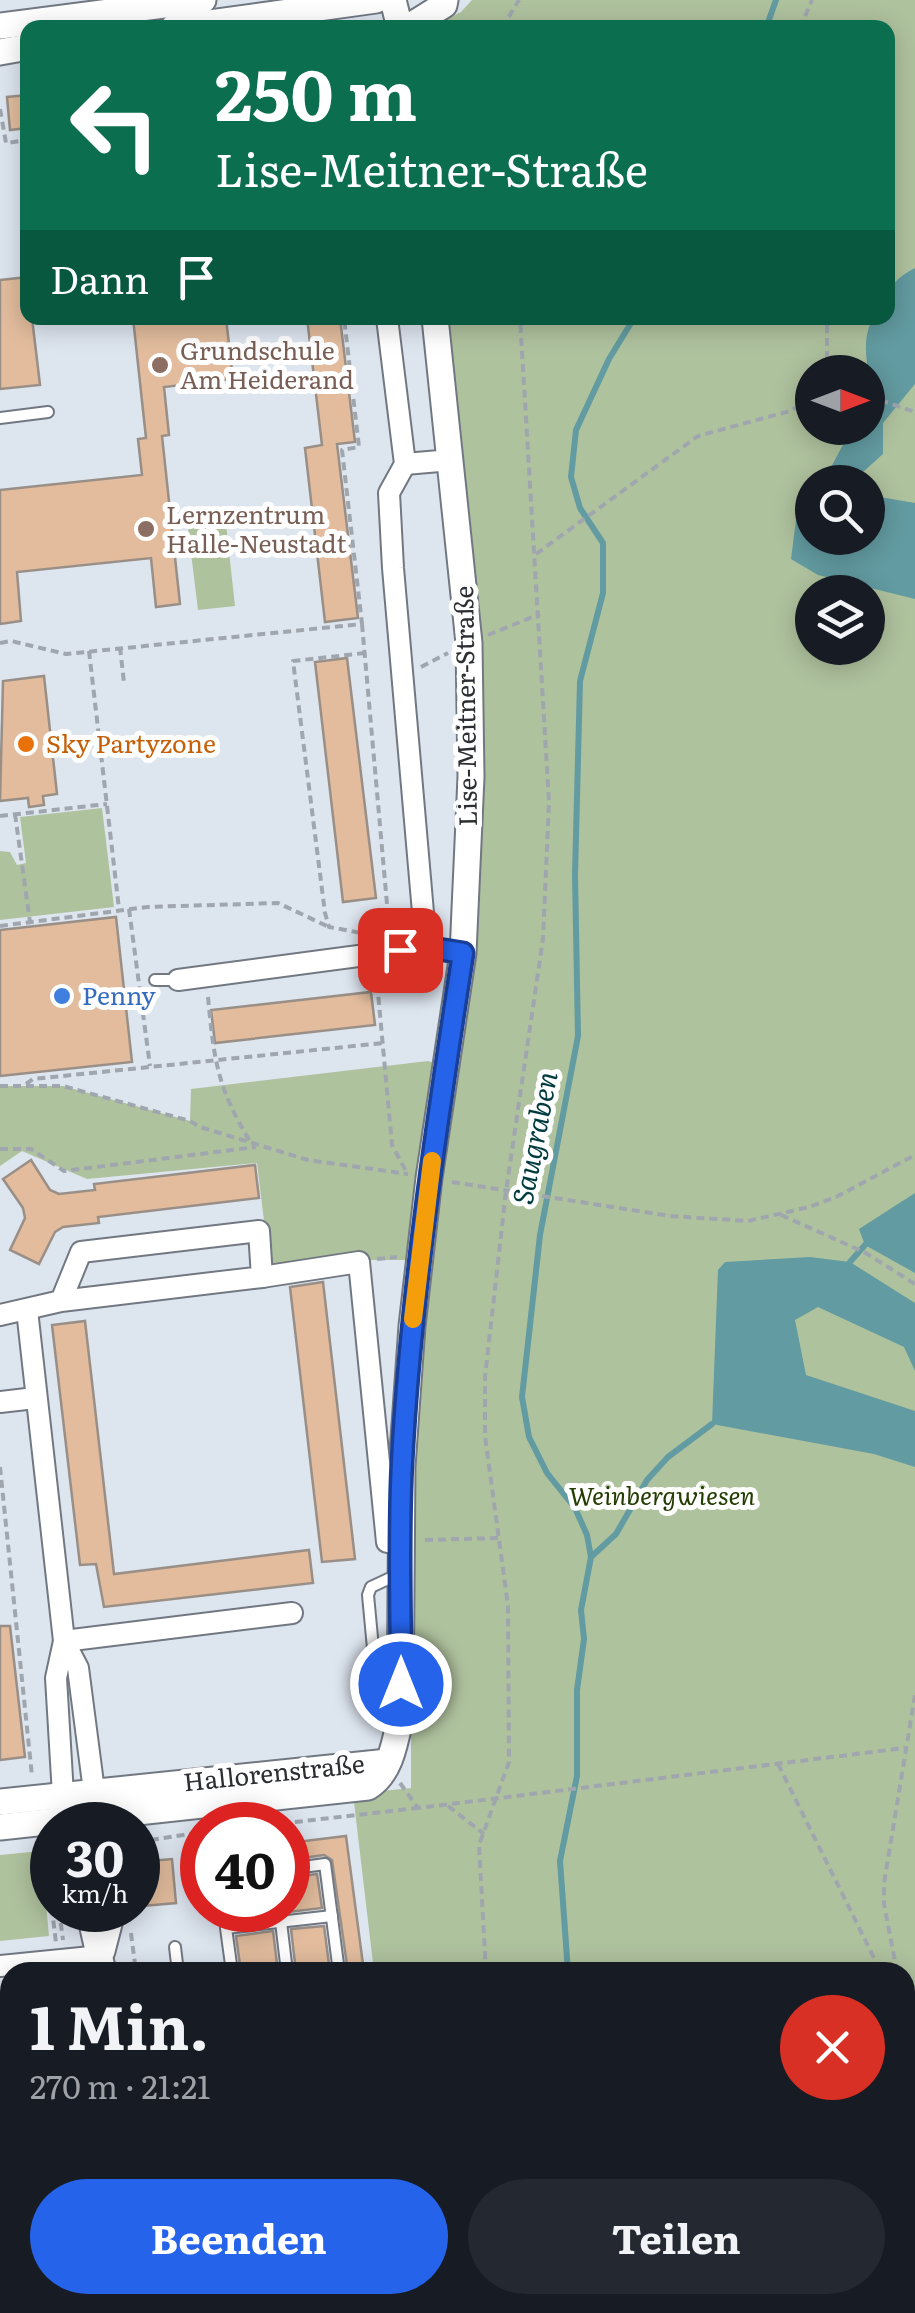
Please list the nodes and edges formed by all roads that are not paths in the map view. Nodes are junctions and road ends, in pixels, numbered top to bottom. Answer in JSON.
{"nodes":[{"id":1,"x":203,"y":0,"type":"edge"},
{"id":2,"x":376,"y":0,"type":"edge"},
{"id":3,"x":446,"y":0,"type":"edge"},
{"id":4,"x":47,"y":20,"type":"edge"},
{"id":5,"x":231,"y":20,"type":"edge"},
{"id":6,"x":418,"y":20,"type":"edge"},
{"id":7,"x":389,"y":325,"type":"edge"},
{"id":8,"x":436,"y":325,"type":"edge"},
{"id":9,"x":48,"y":412,"type":"dead end"},
{"id":10,"x":0,"y":418,"type":"edge"},
{"id":11,"x":452,"y":460,"type":"junction"},
{"id":12,"x":404,"y":464,"type":"junction"},
{"id":13,"x":426,"y":947,"type":"junction"},
{"id":14,"x":463,"y":953,"type":"junction"},
{"id":15,"x":155,"y":980,"type":"dead end"},
{"id":16,"x":178,"y":980,"type":"joint"},
{"id":17,"x":262,"y":1277,"type":"junction"},
{"id":18,"x":61,"y":1301,"type":"junction"},
{"id":19,"x":27,"y":1310,"type":"junction"},
{"id":20,"x":0,"y":1315,"type":"edge"},
{"id":21,"x":35,"y":1398,"type":"junction"},
{"id":22,"x":0,"y":1402,"type":"edge"},
{"id":23,"x":402,"y":1541,"type":"junction"},
{"id":24,"x":402,"y":1572,"type":"junction"},
{"id":25,"x":292,"y":1613,"type":"dead end"},
{"id":26,"x":64,"y":1641,"type":"junction"},
{"id":27,"x":376,"y":1680,"type":"dead end"},
{"id":28,"x":388,"y":1762,"type":"joint"},
{"id":29,"x":65,"y":1802,"type":"edge"},
{"id":30,"x":95,"y":1802,"type":"edge"},
{"id":31,"x":150,"y":1802,"type":"edge"},
{"id":32,"x":18,"y":1808,"type":"edge"},
{"id":33,"x":0,"y":1828,"type":"edge"},
{"id":34,"x":310,"y":1866,"type":"edge"},
{"id":35,"x":332,"y":1916,"type":"junction"},
{"id":36,"x":310,"y":1919,"type":"edge"},
{"id":37,"x":94,"y":1932,"type":"edge"},
{"id":38,"x":108,"y":1932,"type":"edge"},
{"id":39,"x":227,"y":1932,"type":"edge"},
{"id":40,"x":282,"y":1932,"type":"edge"},
{"id":41,"x":175,"y":1947,"type":"dead end"},
{"id":42,"x":39,"y":1962,"type":"edge"},
{"id":43,"x":80,"y":1962,"type":"edge"},
{"id":44,"x":102,"y":1962,"type":"edge"},
{"id":45,"x":102,"y":1962,"type":"edge"},
{"id":46,"x":177,"y":1962,"type":"edge"},
{"id":47,"x":231,"y":1962,"type":"edge"},
{"id":48,"x":286,"y":1962,"type":"edge"},
{"id":49,"x":338,"y":1962,"type":"edge"}],
"edges":[{"from":1,"to":4,"type":"street"},
{"from":2,"to":5,"type":"street"},
{"from":3,"to":6,"type":"street"},
{"from":7,"to":12,"type":"street"},
{"from":8,"to":11,"type":"street","name":"Lise-Meitner-Straße"},
{"from":9,"to":10,"type":"lane"},
{"from":11,"to":12,"type":"street"},
{"from":11,"to":14,"type":"street","name":"Lise-Meitner-Straße"},
{"from":12,"to":13,"type":"street"},
{"from":13,"to":14,"type":"street"},
{"from":13,"to":16,"type":"street"},
{"from":14,"to":23,"type":"street","name":"Lise-Meitner-Straße"},
{"from":15,"to":16,"type":"lane"},
{"from":17,"to":18,"type":"street"},
{"from":17,"to":18,"type":"street"},
{"from":17,"to":23,"type":"street","name":"Lise-Meitner-Straße"},
{"from":18,"to":19,"type":"street"},
{"from":19,"to":20,"type":"street"},
{"from":19,"to":21,"type":"street"},
{"from":21,"to":22,"type":"street"},
{"from":21,"to":26,"type":"street"},
{"from":23,"to":24,"type":"street","name":"Lise-Meitner-Straße"},
{"from":24,"to":27,"type":"lane"},
{"from":24,"to":28,"type":"street","name":"Lise-Meitner-Straße"},
{"from":25,"to":26,"type":"street"},
{"from":26,"to":29,"type":"street"},
{"from":26,"to":30,"type":"street"},
{"from":28,"to":31,"type":"street","name":"Hallorenstraße"},
{"from":32,"to":33,"type":"street","name":"Hallorenstraße"},
{"from":34,"to":35,"type":"lane"},
{"from":35,"to":36,"type":"lane"},
{"from":35,"to":49,"type":"lane"},
{"from":37,"to":44,"type":"street"},
{"from":38,"to":45,"type":"street"},
{"from":39,"to":47,"type":"lane"},
{"from":40,"to":48,"type":"lane"},
{"from":41,"to":46,"type":"lane"},
{"from":42,"to":43,"type":"street"}]}
